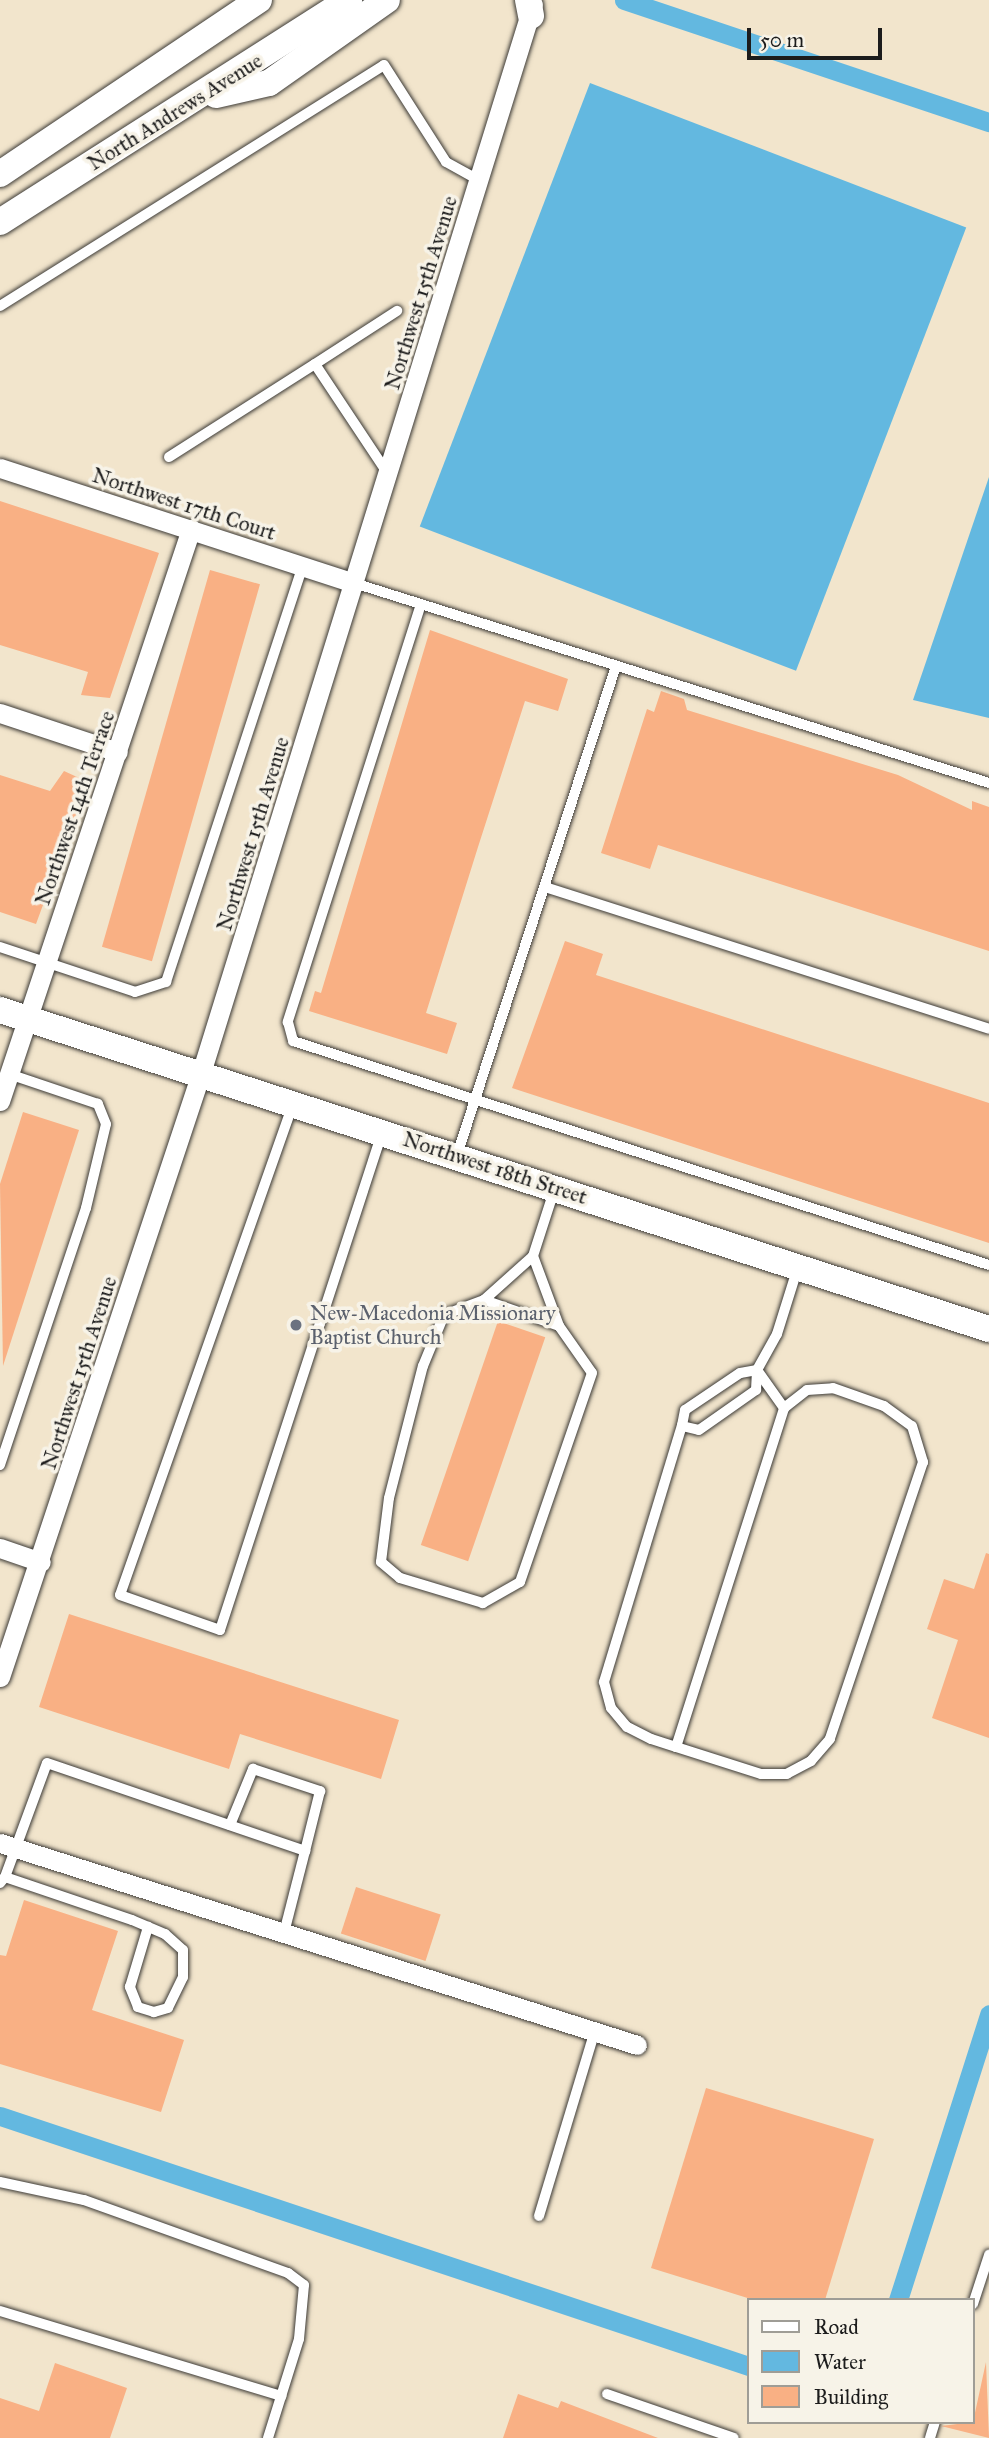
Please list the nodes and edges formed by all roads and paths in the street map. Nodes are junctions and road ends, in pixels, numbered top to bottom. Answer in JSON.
{"nodes":[{"id":1,"x":259,"y":0,"type":"edge"},
{"id":2,"x":349,"y":0,"type":"edge"},
{"id":3,"x":387,"y":0,"type":"edge"},
{"id":4,"x":531,"y":5,"type":"edge"},
{"id":5,"x":197,"y":100,"type":"junction"},
{"id":6,"x":0,"y":174,"type":"edge"},
{"id":7,"x":480,"y":181,"type":"junction"},
{"id":8,"x":0,"y":222,"type":"edge"},
{"id":9,"x":0,"y":306,"type":"edge"},
{"id":10,"x":397,"y":311,"type":"dead end"},
{"id":11,"x":315,"y":364,"type":"junction"},
{"id":12,"x":169,"y":457,"type":"dead end"},
{"id":13,"x":0,"y":468,"type":"edge"},
{"id":14,"x":388,"y":474,"type":"junction"},
{"id":15,"x":191,"y":529,"type":"junction"},
{"id":16,"x":303,"y":566,"type":"junction"},
{"id":17,"x":354,"y":583,"type":"junction"},
{"id":18,"x":421,"y":604,"type":"junction"},
{"id":19,"x":616,"y":666,"type":"junction"},
{"id":20,"x":0,"y":713,"type":"edge"},
{"id":21,"x":118,"y":752,"type":"junction"},
{"id":22,"x":989,"y":783,"type":"edge"},
{"id":23,"x":545,"y":887,"type":"junction"},
{"id":24,"x":0,"y":947,"type":"edge"},
{"id":25,"x":47,"y":962,"type":"junction"},
{"id":26,"x":0,"y":1010,"type":"edge"},
{"id":27,"x":27,"y":1019,"type":"junction"},
{"id":28,"x":989,"y":1029,"type":"edge"},
{"id":29,"x":201,"y":1073,"type":"junction"},
{"id":30,"x":9,"y":1074,"type":"junction"},
{"id":31,"x":0,"y":1101,"type":"edge"},
{"id":32,"x":475,"y":1102,"type":"junction"},
{"id":33,"x":293,"y":1103,"type":"junction"},
{"id":34,"x":383,"y":1132,"type":"junction"},
{"id":35,"x":457,"y":1156,"type":"junction"},
{"id":36,"x":555,"y":1187,"type":"junction"},
{"id":37,"x":533,"y":1256,"type":"junction"},
{"id":38,"x":989,"y":1265,"type":"edge"},
{"id":39,"x":799,"y":1266,"type":"junction"},
{"id":40,"x":484,"y":1300,"type":"junction"},
{"id":41,"x":559,"y":1326,"type":"junction"},
{"id":42,"x":989,"y":1329,"type":"edge"},
{"id":43,"x":757,"y":1370,"type":"junction"},
{"id":44,"x":784,"y":1408,"type":"junction"},
{"id":45,"x":682,"y":1426,"type":"junction"},
{"id":46,"x":0,"y":1465,"type":"edge"},
{"id":47,"x":0,"y":1548,"type":"edge"},
{"id":48,"x":41,"y":1562,"type":"junction"},
{"id":49,"x":0,"y":1677,"type":"edge"},
{"id":50,"x":676,"y":1747,"type":"junction"},
{"id":51,"x":230,"y":1825,"type":"junction"},
{"id":52,"x":8,"y":1845,"type":"edge"},
{"id":53,"x":305,"y":1850,"type":"junction"},
{"id":54,"x":3,"y":1880,"type":"edge"},
{"id":55,"x":148,"y":1927,"type":"junction"},
{"id":56,"x":284,"y":1933,"type":"junction"},
{"id":57,"x":595,"y":2031,"type":"junction"},
{"id":58,"x":637,"y":2045,"type":"dead end"},
{"id":59,"x":0,"y":2182,"type":"edge"},
{"id":60,"x":539,"y":2216,"type":"dead end"},
{"id":61,"x":989,"y":2255,"type":"edge"},
{"id":62,"x":975,"y":2298,"type":"edge"},
{"id":63,"x":0,"y":2311,"type":"edge"},
{"id":64,"x":607,"y":2394,"type":"dead end"},
{"id":65,"x":281,"y":2396,"type":"junction"},
{"id":66,"x":268,"y":2438,"type":"edge"},
{"id":67,"x":734,"y":2438,"type":"edge"}],
"edges":[{"from":1,"to":6,"type":"street","name":"North Andrews Avenue"},
{"from":2,"to":5,"type":"street","name":"North Andrews Avenue"},
{"from":3,"to":5,"type":"street"},
{"from":4,"to":7,"type":"street","name":"Northwest 15th Avenue"},
{"from":5,"to":8,"type":"street","name":"North Andrews Avenue"},
{"from":7,"to":9,"type":"lane"},
{"from":7,"to":14,"type":"street","name":"Northwest 15th Avenue"},
{"from":10,"to":11,"type":"lane"},
{"from":11,"to":12,"type":"lane"},
{"from":11,"to":14,"type":"lane"},
{"from":13,"to":15,"type":"street","name":"Northwest 17th Court"},
{"from":14,"to":17,"type":"street","name":"Northwest 15th Avenue"},
{"from":15,"to":16,"type":"street","name":"Northwest 17th Court"},
{"from":15,"to":21,"type":"street","name":"Northwest 14th Terrace"},
{"from":16,"to":17,"type":"street","name":"Northwest 17th Court"},
{"from":16,"to":25,"type":"lane"},
{"from":17,"to":18,"type":"lane"},
{"from":17,"to":29,"type":"street","name":"Northwest 15th Avenue"},
{"from":18,"to":19,"type":"lane"},
{"from":18,"to":32,"type":"lane"},
{"from":19,"to":22,"type":"lane"},
{"from":19,"to":23,"type":"lane"},
{"from":20,"to":21,"type":"street"},
{"from":21,"to":25,"type":"street","name":"Northwest 14th Terrace"},
{"from":23,"to":28,"type":"lane"},
{"from":23,"to":32,"type":"lane"},
{"from":24,"to":25,"type":"lane"},
{"from":25,"to":27,"type":"street","name":"Northwest 14th Terrace"},
{"from":26,"to":27,"type":"street","name":"Northwest 18th Street"},
{"from":27,"to":29,"type":"street","name":"Northwest 18th Street"},
{"from":27,"to":30,"type":"street","name":"Northwest 14th Terrace"},
{"from":29,"to":33,"type":"street","name":"Northwest 18th Street"},
{"from":29,"to":48,"type":"street","name":"Northwest 15th Avenue"},
{"from":30,"to":31,"type":"street","name":"Northwest 14th Terrace"},
{"from":30,"to":46,"type":"lane"},
{"from":32,"to":35,"type":"lane"},
{"from":32,"to":38,"type":"lane"},
{"from":33,"to":34,"type":"street","name":"Northwest 18th Street"},
{"from":33,"to":34,"type":"lane"},
{"from":34,"to":35,"type":"street","name":"Northwest 18th Street"},
{"from":35,"to":36,"type":"street","name":"Northwest 18th Street"},
{"from":36,"to":37,"type":"lane"},
{"from":36,"to":39,"type":"street","name":"Northwest 18th Street"},
{"from":37,"to":40,"type":"lane"},
{"from":37,"to":41,"type":"lane"},
{"from":39,"to":42,"type":"street","name":"Northwest 18th Street"},
{"from":39,"to":43,"type":"lane"},
{"from":40,"to":41,"type":"lane"},
{"from":40,"to":41,"type":"lane"},
{"from":43,"to":44,"type":"lane"},
{"from":43,"to":45,"type":"lane"},
{"from":43,"to":45,"type":"lane"},
{"from":44,"to":50,"type":"lane"},
{"from":44,"to":50,"type":"lane"},
{"from":45,"to":50,"type":"lane"},
{"from":47,"to":48,"type":"street"},
{"from":48,"to":49,"type":"street","name":"Northwest 15th Avenue"},
{"from":51,"to":52,"type":"lane"},
{"from":51,"to":53,"type":"lane"},
{"from":51,"to":53,"type":"lane"},
{"from":52,"to":54,"type":"lane"},
{"from":52,"to":56,"type":"street"},
{"from":53,"to":56,"type":"lane"},
{"from":54,"to":55,"type":"lane"},
{"from":55,"to":55,"type":"lane"},
{"from":56,"to":57,"type":"street"},
{"from":57,"to":58,"type":"street"},
{"from":57,"to":60,"type":"lane"},
{"from":59,"to":65,"type":"lane"},
{"from":61,"to":62,"type":"lane"},
{"from":63,"to":65,"type":"lane"},
{"from":64,"to":67,"type":"lane"},
{"from":65,"to":66,"type":"lane"}]}
